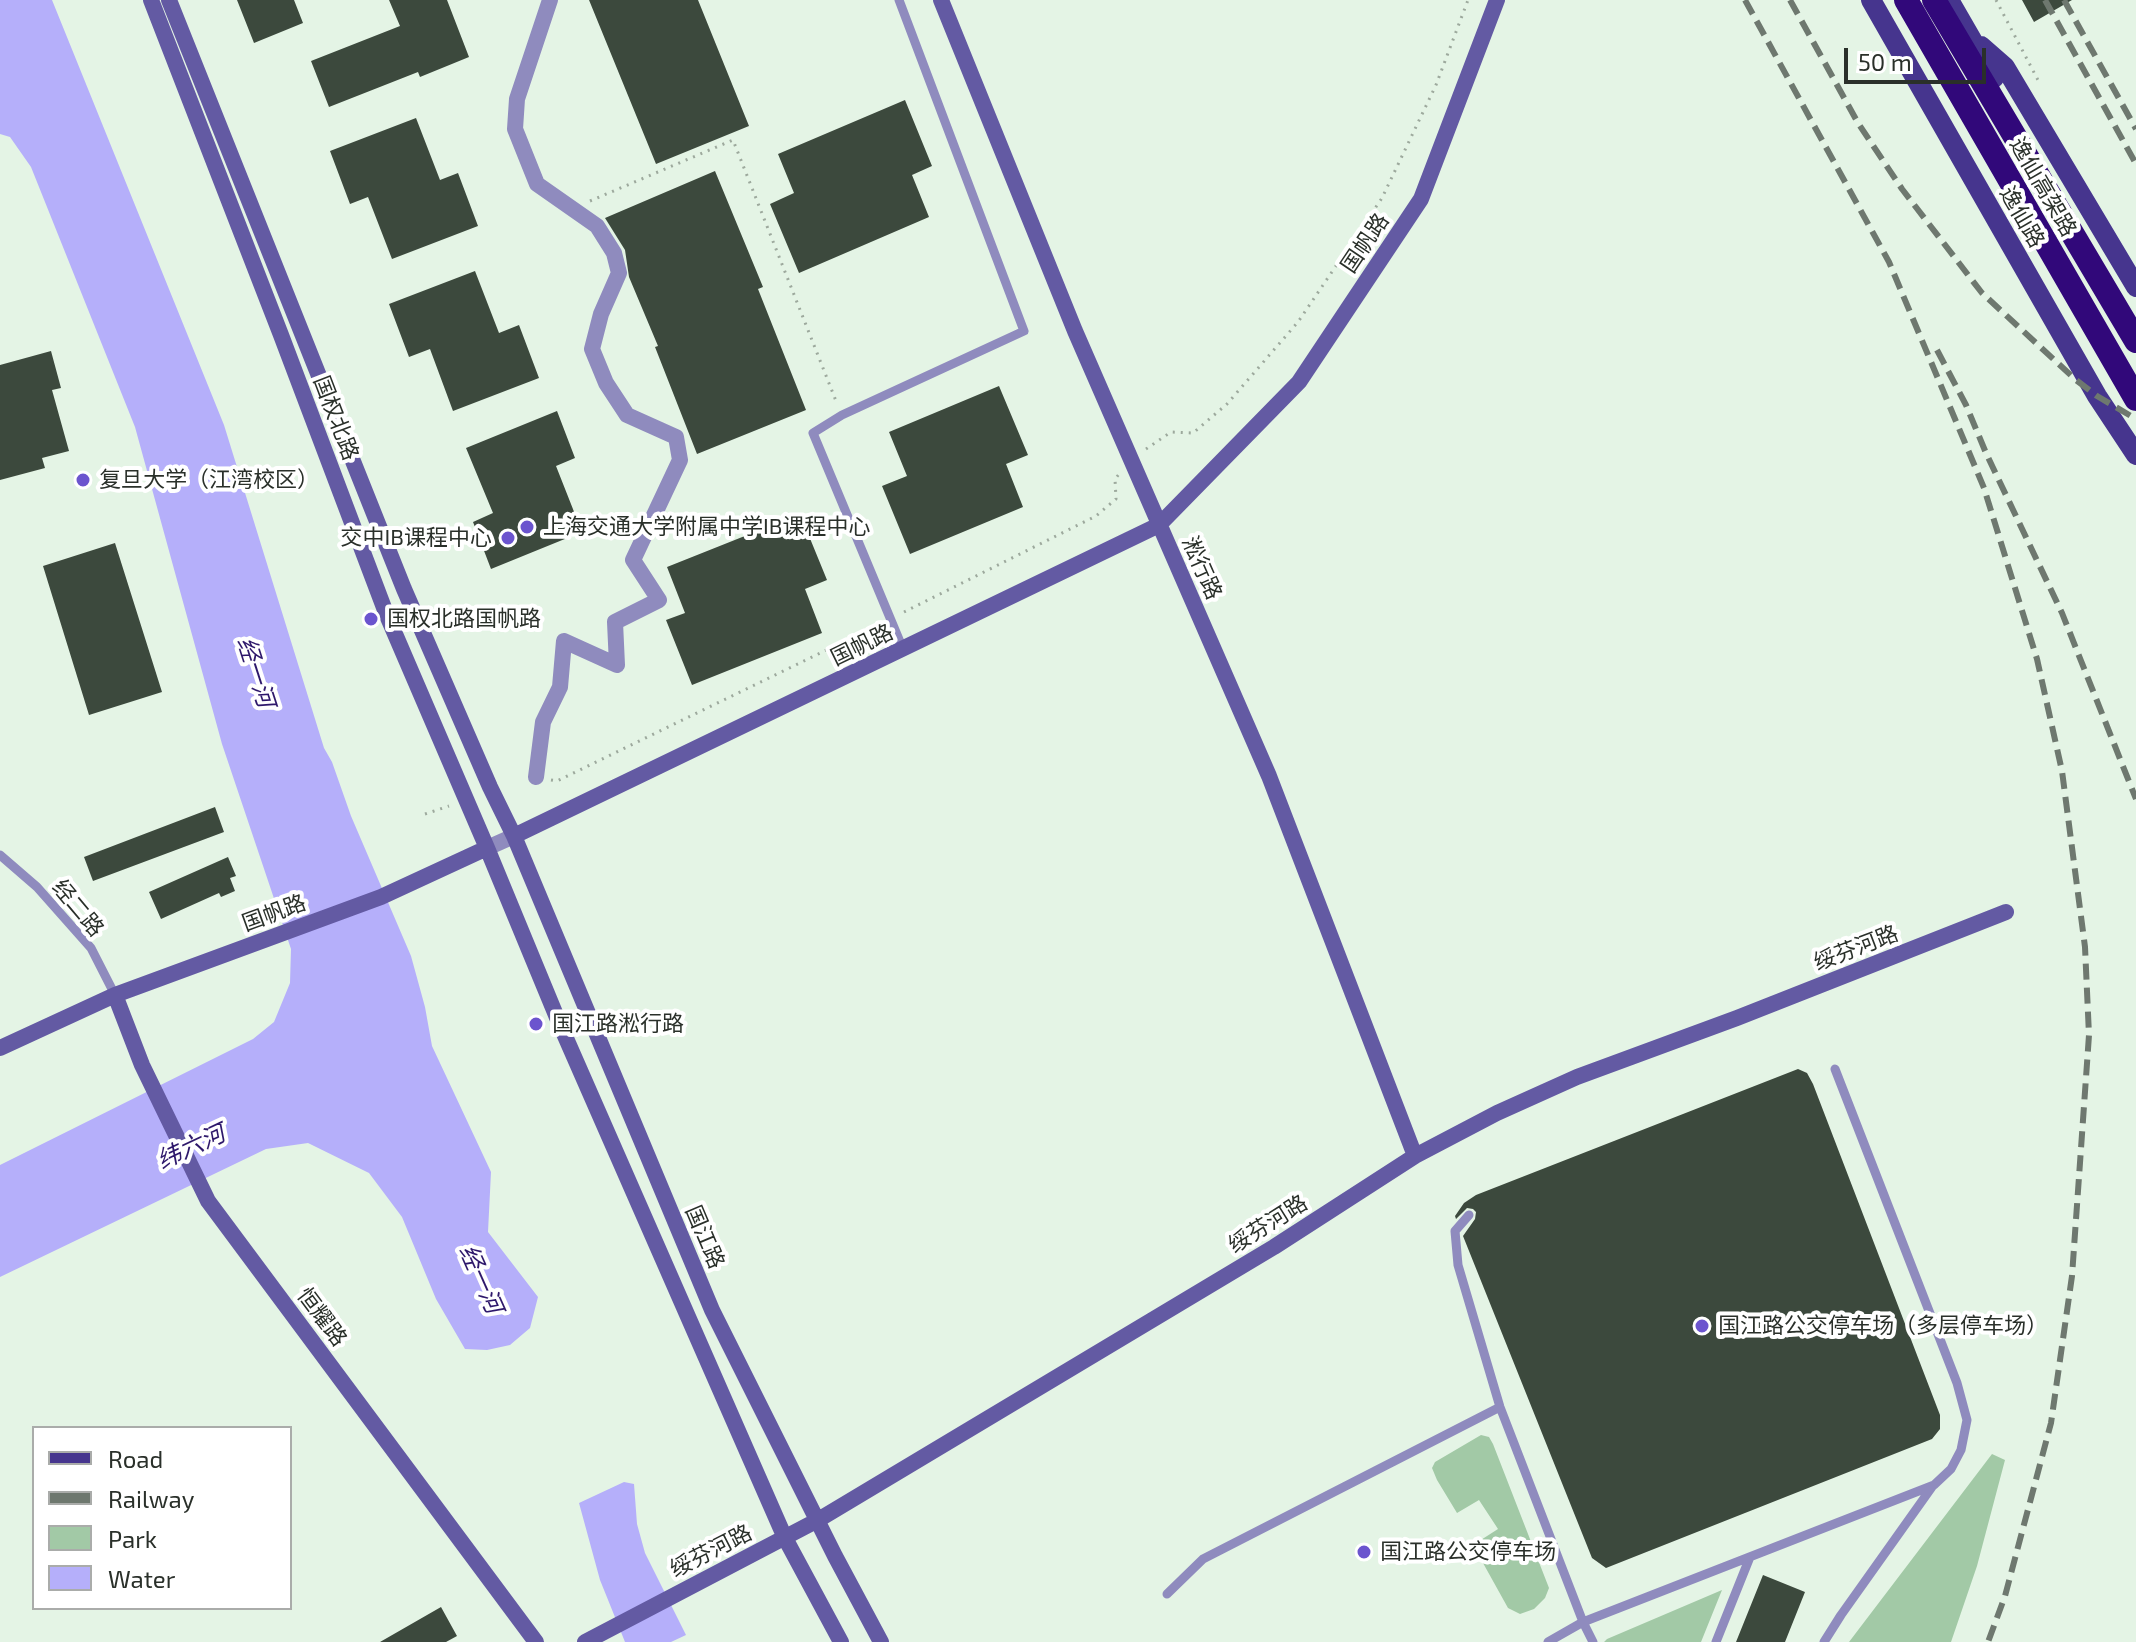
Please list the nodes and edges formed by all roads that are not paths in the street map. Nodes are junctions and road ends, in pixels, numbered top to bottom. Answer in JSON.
{"nodes":[{"id":1,"x":151,"y":0,"type":"edge"},
{"id":2,"x":169,"y":0,"type":"edge"},
{"id":3,"x":550,"y":0,"type":"edge"},
{"id":4,"x":899,"y":0,"type":"edge"},
{"id":5,"x":941,"y":0,"type":"edge"},
{"id":6,"x":1497,"y":0,"type":"edge"},
{"id":7,"x":1871,"y":0,"type":"edge"},
{"id":8,"x":1906,"y":0,"type":"edge"},
{"id":9,"x":1934,"y":0,"type":"edge"},
{"id":10,"x":1949,"y":0,"type":"edge"},
{"id":11,"x":1969,"y":35,"type":"junction"},
{"id":12,"x":2136,"y":287,"type":"edge"},
{"id":13,"x":2136,"y":329,"type":"edge"},
{"id":14,"x":2136,"y":341,"type":"edge"},
{"id":15,"x":2136,"y":399,"type":"edge"},
{"id":16,"x":2136,"y":455,"type":"edge"},
{"id":17,"x":1159,"y":525,"type":"junction"},
{"id":18,"x":903,"y":649,"type":"junction"},
{"id":19,"x":536,"y":777,"type":"road end"},
{"id":20,"x":514,"y":836,"type":"junction"},
{"id":21,"x":487,"y":848,"type":"junction"},
{"id":22,"x":0,"y":855,"type":"edge"},
{"id":23,"x":2006,"y":912,"type":"dead end"},
{"id":24,"x":115,"y":995,"type":"junction"},
{"id":25,"x":0,"y":1048,"type":"edge"},
{"id":26,"x":1835,"y":1069,"type":"dead end"},
{"id":27,"x":1415,"y":1156,"type":"junction"},
{"id":28,"x":1469,"y":1215,"type":"dead end"},
{"id":29,"x":1500,"y":1407,"type":"junction"},
{"id":30,"x":1934,"y":1485,"type":"junction"},
{"id":31,"x":818,"y":1520,"type":"junction"},
{"id":32,"x":785,"y":1538,"type":"junction"},
{"id":33,"x":1750,"y":1557,"type":"junction"},
{"id":34,"x":1167,"y":1594,"type":"dead end"},
{"id":35,"x":1583,"y":1622,"type":"junction"},
{"id":36,"x":536,"y":1642,"type":"edge"},
{"id":37,"x":585,"y":1642,"type":"edge"},
{"id":38,"x":841,"y":1642,"type":"edge"},
{"id":39,"x":881,"y":1642,"type":"edge"},
{"id":40,"x":1548,"y":1642,"type":"edge"},
{"id":41,"x":1593,"y":1642,"type":"edge"},
{"id":42,"x":1716,"y":1642,"type":"edge"},
{"id":43,"x":1824,"y":1642,"type":"edge"}],
"edges":[{"from":1,"to":21,"type":"street","name":"国权北路"},
{"from":2,"to":20,"type":"street","name":"国权北路"},
{"from":3,"to":19,"type":"street"},
{"from":4,"to":18,"type":"lane"},
{"from":5,"to":17,"type":"street","name":"淞行路"},
{"from":6,"to":17,"type":"street","name":"国帆路"},
{"from":7,"to":16,"type":"main road","name":"逸仙路"},
{"from":8,"to":15,"type":"highway","name":"逸仙高架路"},
{"from":9,"to":14,"type":"highway","name":"逸仙高架路"},
{"from":10,"to":11,"type":"main road","name":"逸仙路"},
{"from":11,"to":12,"type":"main road","name":"逸仙路"},
{"from":11,"to":13,"type":"main road","name":"逸仙路"},
{"from":17,"to":18,"type":"street","name":"国帆路"},
{"from":17,"to":27,"type":"street","name":"淞行路"},
{"from":18,"to":20,"type":"street","name":"国帆路"},
{"from":20,"to":21,"type":"street","name":"国帆路"},
{"from":20,"to":31,"type":"street","name":"国江路"},
{"from":21,"to":24,"type":"street","name":"国帆路"},
{"from":21,"to":32,"type":"street"},
{"from":22,"to":24,"type":"lane","name":"经二路"},
{"from":23,"to":27,"type":"street","name":"绥芬河路"},
{"from":24,"to":25,"type":"street","name":"国帆路"},
{"from":24,"to":36,"type":"street","name":"恒耀路"},
{"from":26,"to":30,"type":"lane"},
{"from":27,"to":31,"type":"street","name":"绥芬河路"},
{"from":28,"to":29,"type":"lane"},
{"from":29,"to":34,"type":"lane"},
{"from":29,"to":35,"type":"lane"},
{"from":30,"to":33,"type":"lane"},
{"from":30,"to":43,"type":"lane"},
{"from":31,"to":32,"type":"street","name":"绥芬河路"},
{"from":31,"to":39,"type":"street","name":"国江路"},
{"from":32,"to":37,"type":"street","name":"绥芬河路"},
{"from":32,"to":38,"type":"street"},
{"from":33,"to":35,"type":"lane"},
{"from":33,"to":42,"type":"lane"},
{"from":35,"to":40,"type":"lane"},
{"from":35,"to":41,"type":"lane"}]}
